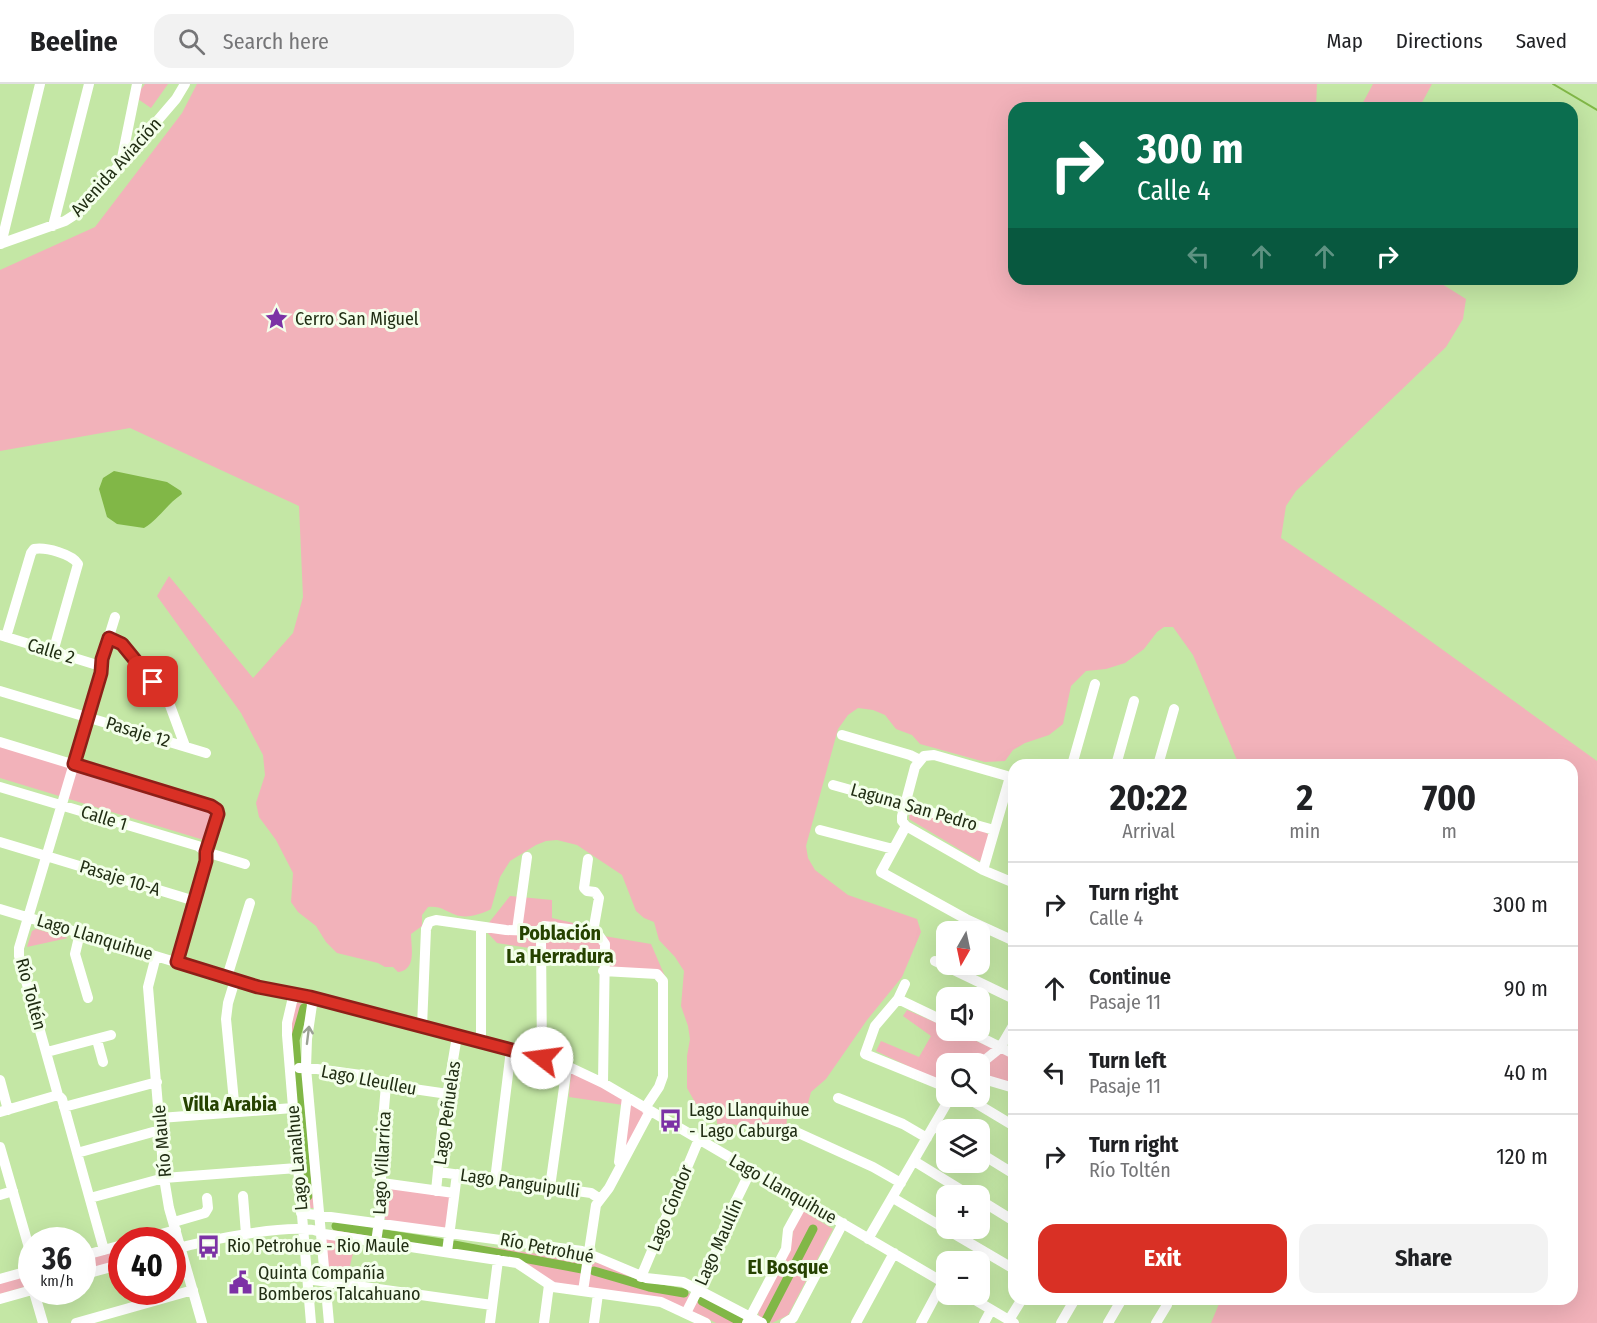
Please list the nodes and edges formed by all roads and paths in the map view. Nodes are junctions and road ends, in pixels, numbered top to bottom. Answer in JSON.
{"nodes":[{"id":1,"x":40,"y":84,"type":"edge"},
{"id":2,"x":89,"y":84,"type":"edge"},
{"id":3,"x":137,"y":84,"type":"edge"},
{"id":4,"x":184,"y":84,"type":"edge"},
{"id":5,"x":120,"y":164,"type":"junction"},
{"id":6,"x":53,"y":226,"type":"junction"},
{"id":7,"x":0,"y":244,"type":"edge"},
{"id":8,"x":115,"y":617,"type":"dead end"},
{"id":9,"x":3,"y":636,"type":"edge"},
{"id":10,"x":109,"y":638,"type":"junction"},
{"id":11,"x":53,"y":652,"type":"junction"},
{"id":12,"x":101,"y":668,"type":"junction"},
{"id":13,"x":1095,"y":684,"type":"dead end"},
{"id":14,"x":0,"y":690,"type":"edge"},
{"id":15,"x":1134,"y":701,"type":"dead end"},
{"id":16,"x":1174,"y":709,"type":"dead end"},
{"id":17,"x":88,"y":717,"type":"junction"},
{"id":18,"x":842,"y":735,"type":"dead end"},
{"id":19,"x":0,"y":742,"type":"edge"},
{"id":20,"x":185,"y":746,"type":"junction"},
{"id":21,"x":206,"y":753,"type":"dead end"},
{"id":22,"x":1074,"y":759,"type":"edge"},
{"id":23,"x":1118,"y":759,"type":"edge"},
{"id":24,"x":1160,"y":759,"type":"edge"},
{"id":25,"x":920,"y":760,"type":"junction"},
{"id":26,"x":74,"y":764,"type":"junction"},
{"id":27,"x":1008,"y":776,"type":"edge"},
{"id":28,"x":833,"y":784,"type":"dead end"},
{"id":29,"x":0,"y":787,"type":"edge"},
{"id":30,"x":1008,"y":789,"type":"edge"},
{"id":31,"x":62,"y":805,"type":"junction"},
{"id":32,"x":905,"y":805,"type":"junction"},
{"id":33,"x":906,"y":826,"type":"junction"},
{"id":34,"x":820,"y":830,"type":"dead end"},
{"id":35,"x":994,"y":831,"type":"junction"},
{"id":36,"x":0,"y":842,"type":"edge"},
{"id":37,"x":893,"y":849,"type":"junction"},
{"id":38,"x":206,"y":852,"type":"junction"},
{"id":39,"x":46,"y":856,"type":"junction"},
{"id":40,"x":527,"y":857,"type":"dead end"},
{"id":41,"x":588,"y":859,"type":"dead end"},
{"id":42,"x":245,"y":864,"type":"dead end"},
{"id":43,"x":983,"y":870,"type":"junction"},
{"id":44,"x":1008,"y":880,"type":"edge"},
{"id":45,"x":195,"y":901,"type":"junction"},
{"id":46,"x":250,"y":903,"type":"dead end"},
{"id":47,"x":0,"y":909,"type":"edge"},
{"id":48,"x":28,"y":917,"type":"junction"},
{"id":49,"x":481,"y":927,"type":"junction"},
{"id":50,"x":518,"y":930,"type":"junction"},
{"id":51,"x":537,"y":932,"type":"junction"},
{"id":52,"x":593,"y":932,"type":"junction"},
{"id":53,"x":80,"y":933,"type":"junction"},
{"id":54,"x":1008,"y":938,"type":"edge"},
{"id":55,"x":156,"y":956,"type":"junction"},
{"id":56,"x":935,"y":961,"type":"dead end"},
{"id":57,"x":177,"y":962,"type":"junction"},
{"id":58,"x":603,"y":971,"type":"junction"},
{"id":59,"x":231,"y":979,"type":"junction"},
{"id":60,"x":905,"y":984,"type":"dead end"},
{"id":61,"x":294,"y":993,"type":"junction"},
{"id":62,"x":1008,"y":996,"type":"edge"},
{"id":63,"x":88,"y":998,"type":"dead end"},
{"id":64,"x":313,"y":998,"type":"junction"},
{"id":65,"x":898,"y":999,"type":"junction"},
{"id":66,"x":936,"y":1017,"type":"edge"},
{"id":67,"x":422,"y":1027,"type":"junction"},
{"id":68,"x":1008,"y":1034,"type":"edge"},
{"id":69,"x":111,"y":1035,"type":"dead end"},
{"id":70,"x":458,"y":1036,"type":"junction"},
{"id":71,"x":97,"y":1040,"type":"junction"},
{"id":72,"x":987,"y":1041,"type":"edge"},
{"id":73,"x":481,"y":1042,"type":"junction"},
{"id":74,"x":1000,"y":1048,"type":"junction"},
{"id":75,"x":511,"y":1050,"type":"junction"},
{"id":76,"x":1008,"y":1051,"type":"edge"},
{"id":77,"x":47,"y":1052,"type":"junction"},
{"id":78,"x":990,"y":1056,"type":"edge"},
{"id":79,"x":542,"y":1058,"type":"junction"},
{"id":80,"x":103,"y":1062,"type":"dead end"},
{"id":81,"x":567,"y":1066,"type":"junction"},
{"id":82,"x":306,"y":1068,"type":"junction"},
{"id":83,"x":290,"y":1069,"type":"junction"},
{"id":84,"x":0,"y":1080,"type":"edge"},
{"id":85,"x":990,"y":1081,"type":"edge"},
{"id":86,"x":157,"y":1082,"type":"junction"},
{"id":87,"x":603,"y":1083,"type":"junction"},
{"id":88,"x":936,"y":1083,"type":"edge"},
{"id":89,"x":386,"y":1085,"type":"junction"},
{"id":90,"x":1008,"y":1086,"type":"edge"},
{"id":91,"x":448,"y":1094,"type":"junction"},
{"id":92,"x":58,"y":1095,"type":"junction"},
{"id":93,"x":627,"y":1097,"type":"junction"},
{"id":94,"x":838,"y":1098,"type":"dead end"},
{"id":95,"x":64,"y":1107,"type":"junction"},
{"id":96,"x":945,"y":1107,"type":"edge"},
{"id":97,"x":982,"y":1107,"type":"edge"},
{"id":98,"x":293,"y":1108,"type":"junction"},
{"id":99,"x":648,"y":1109,"type":"junction"},
{"id":100,"x":4,"y":1111,"type":"edge"},
{"id":101,"x":236,"y":1112,"type":"junction"},
{"id":102,"x":160,"y":1118,"type":"junction"},
{"id":103,"x":1008,"y":1122,"type":"edge"},
{"id":104,"x":934,"y":1126,"type":"joint"},
{"id":105,"x":160,"y":1130,"type":"junction"},
{"id":106,"x":794,"y":1131,"type":"dead end"},
{"id":107,"x":927,"y":1138,"type":"junction"},
{"id":108,"x":699,"y":1140,"type":"junction"},
{"id":109,"x":0,"y":1147,"type":"edge"},
{"id":110,"x":77,"y":1153,"type":"junction"},
{"id":111,"x":990,"y":1159,"type":"edge"},
{"id":112,"x":914,"y":1161,"type":"junction"},
{"id":113,"x":297,"y":1168,"type":"junction"},
{"id":114,"x":751,"y":1170,"type":"junction"},
{"id":115,"x":1008,"y":1170,"type":"edge"},
{"id":116,"x":618,"y":1171,"type":"junction"},
{"id":117,"x":439,"y":1172,"type":"junction"},
{"id":118,"x":457,"y":1174,"type":"junction"},
{"id":119,"x":164,"y":1178,"type":"junction"},
{"id":120,"x":495,"y":1180,"type":"junction"},
{"id":121,"x":382,"y":1183,"type":"junction"},
{"id":122,"x":901,"y":1183,"type":"junction"},
{"id":123,"x":953,"y":1185,"type":"edge"},
{"id":124,"x":550,"y":1187,"type":"junction"},
{"id":125,"x":13,"y":1191,"type":"junction"},
{"id":126,"x":436,"y":1191,"type":"junction"},
{"id":127,"x":454,"y":1193,"type":"junction"},
{"id":128,"x":0,"y":1195,"type":"edge"},
{"id":129,"x":243,"y":1196,"type":"dead end"},
{"id":130,"x":90,"y":1198,"type":"junction"},
{"id":131,"x":207,"y":1198,"type":"dead end"},
{"id":132,"x":893,"y":1198,"type":"junction"},
{"id":133,"x":600,"y":1199,"type":"junction"},
{"id":134,"x":804,"y":1201,"type":"junction"},
{"id":135,"x":990,"y":1206,"type":"edge"},
{"id":136,"x":302,"y":1213,"type":"junction"},
{"id":137,"x":318,"y":1214,"type":"junction"},
{"id":138,"x":1008,"y":1217,"type":"edge"},
{"id":139,"x":379,"y":1222,"type":"junction"},
{"id":140,"x":843,"y":1223,"type":"junction"},
{"id":141,"x":175,"y":1226,"type":"joint"},
{"id":142,"x":23,"y":1227,"type":"edge"},
{"id":143,"x":303,"y":1230,"type":"junction"},
{"id":144,"x":319,"y":1231,"type":"junction"},
{"id":145,"x":449,"y":1232,"type":"junction"},
{"id":146,"x":246,"y":1234,"type":"junction"},
{"id":147,"x":868,"y":1239,"type":"junction"},
{"id":148,"x":376,"y":1242,"type":"junction"},
{"id":149,"x":186,"y":1246,"type":"edge"},
{"id":150,"x":108,"y":1249,"type":"edge"},
{"id":151,"x":104,"y":1250,"type":"junction"},
{"id":152,"x":96,"y":1252,"type":"edge"},
{"id":153,"x":447,"y":1252,"type":"junction"},
{"id":154,"x":589,"y":1253,"type":"junction"},
{"id":155,"x":894,"y":1254,"type":"junction"},
{"id":156,"x":498,"y":1260,"type":"junction"},
{"id":157,"x":1008,"y":1265,"type":"edge"},
{"id":158,"x":186,"y":1272,"type":"edge"},
{"id":159,"x":18,"y":1274,"type":"edge"},
{"id":160,"x":641,"y":1277,"type":"junction"},
{"id":161,"x":936,"y":1278,"type":"edge"},
{"id":162,"x":0,"y":1279,"type":"edge"},
{"id":163,"x":308,"y":1279,"type":"junction"},
{"id":164,"x":324,"y":1280,"type":"junction"},
{"id":165,"x":549,"y":1285,"type":"junction"},
{"id":166,"x":698,"y":1289,"type":"junction"},
{"id":167,"x":193,"y":1290,"type":"junction"},
{"id":168,"x":583,"y":1292,"type":"junction"},
{"id":169,"x":598,"y":1293,"type":"junction"},
{"id":170,"x":18,"y":1295,"type":"edge"},
{"id":171,"x":936,"y":1298,"type":"edge"},
{"id":172,"x":0,"y":1299,"type":"edge"},
{"id":173,"x":37,"y":1305,"type":"edge"},
{"id":174,"x":492,"y":1305,"type":"junction"},
{"id":175,"x":983,"y":1305,"type":"edge"},
{"id":176,"x":1019,"y":1305,"type":"edge"},
{"id":177,"x":1072,"y":1305,"type":"edge"},
{"id":178,"x":1118,"y":1305,"type":"edge"},
{"id":179,"x":1167,"y":1305,"type":"dead end"},
{"id":180,"x":991,"y":1310,"type":"junction"},
{"id":181,"x":686,"y":1313,"type":"junction"},
{"id":182,"x":748,"y":1320,"type":"edge"},
{"id":183,"x":793,"y":1321,"type":"edge"},
{"id":184,"x":1011,"y":1322,"type":"edge"},
{"id":185,"x":43,"y":1323,"type":"edge"},
{"id":186,"x":76,"y":1323,"type":"edge"},
{"id":187,"x":202,"y":1323,"type":"edge"},
{"id":188,"x":311,"y":1323,"type":"edge"},
{"id":189,"x":329,"y":1323,"type":"edge"},
{"id":190,"x":490,"y":1323,"type":"edge"},
{"id":191,"x":544,"y":1323,"type":"edge"},
{"id":192,"x":594,"y":1323,"type":"edge"},
{"id":193,"x":706,"y":1323,"type":"edge"},
{"id":194,"x":762,"y":1323,"type":"edge"},
{"id":195,"x":856,"y":1323,"type":"edge"},
{"id":196,"x":921,"y":1323,"type":"edge"},
{"id":197,"x":984,"y":1323,"type":"edge"},
{"id":198,"x":1061,"y":1323,"type":"edge"},
{"id":199,"x":1108,"y":1323,"type":"edge"},
{"id":200,"x":1156,"y":1323,"type":"edge"}],
"edges":[{"from":1,"to":7,"type":"street"},
{"from":2,"to":6,"type":"street"},
{"from":3,"to":5,"type":"street"},
{"from":4,"to":5,"type":"street","name":"Avenida Aviación"},
{"from":5,"to":6,"type":"street","name":"Avenida Aviación"},
{"from":6,"to":7,"type":"street","name":"Avenida Aviación"},
{"from":8,"to":10,"type":"street","name":"Río Toltén"},
{"from":9,"to":11,"type":"street","name":"Calle 2"},
{"from":9,"to":11,"type":"street"},
{"from":10,"to":12,"type":"street","name":"Río Toltén"},
{"from":10,"to":20,"type":"street"},
{"from":11,"to":12,"type":"street","name":"Calle 2"},
{"from":12,"to":17,"type":"street","name":"Río Toltén"},
{"from":13,"to":22,"type":"street"},
{"from":14,"to":17,"type":"street","name":"Pasaje 12"},
{"from":15,"to":23,"type":"street"},
{"from":16,"to":24,"type":"street"},
{"from":17,"to":20,"type":"street","name":"Pasaje 12"},
{"from":17,"to":26,"type":"street","name":"Río Toltén"},
{"from":18,"to":25,"type":"street"},
{"from":19,"to":26,"type":"street"},
{"from":20,"to":21,"type":"street","name":"Pasaje 12"},
{"from":25,"to":27,"type":"street"},
{"from":25,"to":32,"type":"street"},
{"from":26,"to":31,"type":"street","name":"Río Toltén"},
{"from":26,"to":38,"type":"street"},
{"from":28,"to":32,"type":"street","name":"Laguna San Pedro"},
{"from":29,"to":31,"type":"street","name":"Calle 1"},
{"from":30,"to":35,"type":"street","name":"Laguna San Pedro"},
{"from":31,"to":38,"type":"street","name":"Calle 1"},
{"from":31,"to":39,"type":"street","name":"Río Toltén"},
{"from":32,"to":33,"type":"street"},
{"from":32,"to":35,"type":"street","name":"Laguna San Pedro"},
{"from":33,"to":37,"type":"street"},
{"from":33,"to":43,"type":"street"},
{"from":34,"to":37,"type":"street"},
{"from":35,"to":43,"type":"street","name":"Laguna San Pedro"},
{"from":36,"to":39,"type":"street","name":"Pasaje 10-A"},
{"from":37,"to":54,"type":"street"},
{"from":38,"to":42,"type":"street","name":"Calle 1"},
{"from":38,"to":45,"type":"street"},
{"from":39,"to":45,"type":"street","name":"Pasaje 10-A"},
{"from":39,"to":48,"type":"street","name":"Río Toltén"},
{"from":40,"to":50,"type":"street"},
{"from":41,"to":52,"type":"street"},
{"from":43,"to":44,"type":"street"},
{"from":45,"to":57,"type":"street"},
{"from":46,"to":59,"type":"street"},
{"from":47,"to":48,"type":"street","name":"Lago Llanquihue"},
{"from":48,"to":53,"type":"street","name":"Lago Llanquihue"},
{"from":48,"to":77,"type":"street","name":"Río Toltén"},
{"from":49,"to":50,"type":"street"},
{"from":49,"to":67,"type":"street"},
{"from":49,"to":73,"type":"street","name":"Lago Peñuelas"},
{"from":50,"to":51,"type":"street"},
{"from":51,"to":52,"type":"street"},
{"from":51,"to":79,"type":"street"},
{"from":52,"to":58,"type":"street"},
{"from":53,"to":55,"type":"street","name":"Lago Llanquihue"},
{"from":53,"to":63,"type":"street"},
{"from":55,"to":57,"type":"street","name":"Lago Llanquihue"},
{"from":55,"to":86,"type":"street","name":"Río Maule"},
{"from":56,"to":62,"type":"street"},
{"from":57,"to":59,"type":"street","name":"Lago Llanquihue"},
{"from":58,"to":87,"type":"street"},
{"from":58,"to":99,"type":"street"},
{"from":59,"to":61,"type":"street","name":"Lago Llanquihue"},
{"from":59,"to":101,"type":"street"},
{"from":60,"to":65,"type":"street"},
{"from":61,"to":64,"type":"street","name":"Lago Llanquihue"},
{"from":61,"to":83,"type":"street","name":"Lago Lanalhue"},
{"from":64,"to":67,"type":"street","name":"Lago Llanquihue"},
{"from":82,"to":64,"type":"street","name":"Lago Lanalhue","one_way":true},
{"from":65,"to":66,"type":"street"},
{"from":65,"to":88,"type":"street"},
{"from":67,"to":70,"type":"street","name":"Lago Llanquihue"},
{"from":68,"to":74,"type":"street"},
{"from":69,"to":71,"type":"street"},
{"from":70,"to":73,"type":"street","name":"Lago Llanquihue"},
{"from":70,"to":91,"type":"street","name":"Lago Peñuelas"},
{"from":71,"to":77,"type":"street"},
{"from":71,"to":80,"type":"street"},
{"from":72,"to":74,"type":"street"},
{"from":73,"to":75,"type":"street","name":"Lago Llanquihue"},
{"from":74,"to":76,"type":"street"},
{"from":74,"to":78,"type":"street"},
{"from":75,"to":79,"type":"street","name":"Lago Llanquihue"},
{"from":75,"to":120,"type":"street"},
{"from":77,"to":92,"type":"street","name":"Río Toltén"},
{"from":79,"to":81,"type":"street","name":"Lago Llanquihue"},
{"from":81,"to":87,"type":"street","name":"Lago Llanquihue"},
{"from":81,"to":124,"type":"street"},
{"from":82,"to":83,"type":"street","name":"Lago Lleulleu"},
{"from":82,"to":89,"type":"street","name":"Lago Lleulleu"},
{"from":82,"to":137,"type":"street","name":"Lago Lanalhue"},
{"from":83,"to":98,"type":"street","name":"Lago Lanalhue"},
{"from":84,"to":100,"type":"street"},
{"from":85,"to":90,"type":"street"},
{"from":86,"to":95,"type":"street"},
{"from":86,"to":102,"type":"street","name":"Río Maule"},
{"from":87,"to":93,"type":"street","name":"Lago Llanquihue"},
{"from":89,"to":91,"type":"street","name":"Lago Lleulleu"},
{"from":89,"to":121,"type":"street","name":"Lago Villarrica"},
{"from":91,"to":117,"type":"street","name":"Lago Peñuelas"},
{"from":92,"to":95,"type":"street","name":"Río Toltén"},
{"from":92,"to":100,"type":"street"},
{"from":93,"to":99,"type":"street","name":"Lago Llanquihue"},
{"from":93,"to":116,"type":"street"},
{"from":94,"to":107,"type":"street"},
{"from":95,"to":110,"type":"street","name":"Río Toltén"},
{"from":96,"to":104,"type":"street"},
{"from":97,"to":103,"type":"street"},
{"from":98,"to":101,"type":"street"},
{"from":98,"to":113,"type":"street","name":"Lago Lanalhue"},
{"from":99,"to":108,"type":"street","name":"Lago Llanquihue"},
{"from":99,"to":116,"type":"street"},
{"from":101,"to":102,"type":"street"},
{"from":102,"to":105,"type":"street","name":"Río Maule"},
{"from":104,"to":107,"type":"street"},
{"from":105,"to":110,"type":"street"},
{"from":105,"to":119,"type":"street","name":"Río Maule"},
{"from":106,"to":122,"type":"street"},
{"from":107,"to":112,"type":"street"},
{"from":108,"to":114,"type":"street","name":"Lago Llanquihue"},
{"from":108,"to":160,"type":"street","name":"Lago Cóndor"},
{"from":109,"to":125,"type":"street"},
{"from":110,"to":130,"type":"street","name":"Río Toltén"},
{"from":111,"to":115,"type":"street"},
{"from":112,"to":122,"type":"street"},
{"from":112,"to":123,"type":"street"},
{"from":113,"to":119,"type":"street"},
{"from":113,"to":136,"type":"street","name":"Lago Lanalhue"},
{"from":114,"to":134,"type":"street","name":"Lago Llanquihue"},
{"from":114,"to":166,"type":"street","name":"Lago Maullín"},
{"from":116,"to":133,"type":"street"},
{"from":117,"to":118,"type":"street","name":"Lago Panguipulli"},
{"from":117,"to":126,"type":"street","name":"Lago Peñuelas"},
{"from":118,"to":120,"type":"street","name":"Lago Panguipulli"},
{"from":118,"to":127,"type":"street","name":"Lago Peñuelas"},
{"from":119,"to":130,"type":"street"},
{"from":119,"to":141,"type":"street","name":"Río Maule"},
{"from":120,"to":124,"type":"street","name":"Lago Panguipulli"},
{"from":121,"to":126,"type":"street","name":"Lago Panguipulli"},
{"from":121,"to":139,"type":"street","name":"Lago Villarrica"},
{"from":122,"to":132,"type":"street"},
{"from":124,"to":133,"type":"street","name":"Lago Panguipulli"},
{"from":125,"to":128,"type":"street"},
{"from":125,"to":142,"type":"street"},
{"from":126,"to":127,"type":"street","name":"Lago Panguipulli"},
{"from":127,"to":145,"type":"street","name":"Lago Peñuelas"},
{"from":129,"to":146,"type":"street"},
{"from":130,"to":151,"type":"street","name":"Río Toltén"},
{"from":131,"to":141,"type":"street"},
{"from":132,"to":147,"type":"street"},
{"from":132,"to":157,"type":"street"},
{"from":133,"to":154,"type":"street"},
{"from":134,"to":140,"type":"street","name":"Lago Llanquihue"},
{"from":134,"to":182,"type":"street"},
{"from":135,"to":138,"type":"street"},
{"from":136,"to":137,"type":"street","name":"Río Petrohué"},
{"from":136,"to":143,"type":"street","name":"Lago Lanalhue"},
{"from":137,"to":139,"type":"street","name":"Río Petrohué"},
{"from":137,"to":144,"type":"street","name":"Lago Lanalhue"},
{"from":139,"to":145,"type":"street","name":"Río Petrohué"},
{"from":139,"to":148,"type":"street","name":"Lago Villarrica"},
{"from":140,"to":147,"type":"street","name":"Lago Llanquihue"},
{"from":140,"to":183,"type":"street"},
{"from":143,"to":144,"type":"street","name":"Río Petrohué"},
{"from":143,"to":146,"type":"street","name":"Río Petrohué"},
{"from":143,"to":163,"type":"street","name":"Lago Lanalhue"},
{"from":144,"to":148,"type":"street","name":"Río Petrohué"},
{"from":144,"to":164,"type":"street","name":"Lago Lanalhue"},
{"from":145,"to":153,"type":"street","name":"Lago Peñuelas"},
{"from":145,"to":154,"type":"street","name":"Río Petrohué"},
{"from":146,"to":149,"type":"street","name":"Río Petrohué"},
{"from":147,"to":155,"type":"street","name":"Lago Llanquihue"},
{"from":148,"to":153,"type":"street","name":"Río Petrohué"},
{"from":150,"to":151,"type":"street"},
{"from":151,"to":152,"type":"street"},
{"from":153,"to":156,"type":"street","name":"Río Petrohué"},
{"from":154,"to":160,"type":"street","name":"Río Petrohué"},
{"from":154,"to":168,"type":"street"},
{"from":155,"to":161,"type":"street","name":"Lago Llanquihue"},
{"from":155,"to":195,"type":"street"},
{"from":156,"to":165,"type":"street","name":"Río Petrohué"},
{"from":156,"to":174,"type":"street"},
{"from":158,"to":167,"type":"street","name":"Río Maule"},
{"from":159,"to":162,"type":"street"},
{"from":160,"to":166,"type":"street","name":"Río Petrohué"},
{"from":163,"to":164,"type":"street"},
{"from":163,"to":188,"type":"street","name":"Lago Lanalhue"},
{"from":164,"to":174,"type":"street"},
{"from":164,"to":189,"type":"street","name":"Lago Lanalhue"},
{"from":165,"to":168,"type":"street","name":"Río Petrohué"},
{"from":165,"to":191,"type":"street"},
{"from":166,"to":181,"type":"street","name":"Lago Maullín"},
{"from":166,"to":182,"type":"street","name":"Río Petrohué"},
{"from":167,"to":186,"type":"street"},
{"from":167,"to":187,"type":"street","name":"Río Maule"},
{"from":168,"to":169,"type":"street","name":"Río Petrohué"},
{"from":169,"to":181,"type":"street","name":"Río Petrohué"},
{"from":169,"to":192,"type":"street"},
{"from":170,"to":172,"type":"street"},
{"from":171,"to":196,"type":"street"},
{"from":173,"to":185,"type":"street"},
{"from":174,"to":190,"type":"street"},
{"from":175,"to":180,"type":"street"},
{"from":176,"to":184,"type":"street"},
{"from":177,"to":198,"type":"street"},
{"from":178,"to":199,"type":"street"},
{"from":179,"to":200,"type":"street"},
{"from":180,"to":184,"type":"street"},
{"from":180,"to":197,"type":"street"},
{"from":181,"to":193,"type":"street","name":"Río Petrohué"},
{"from":182,"to":194,"type":"street","name":"Río Petrohué"}]}
